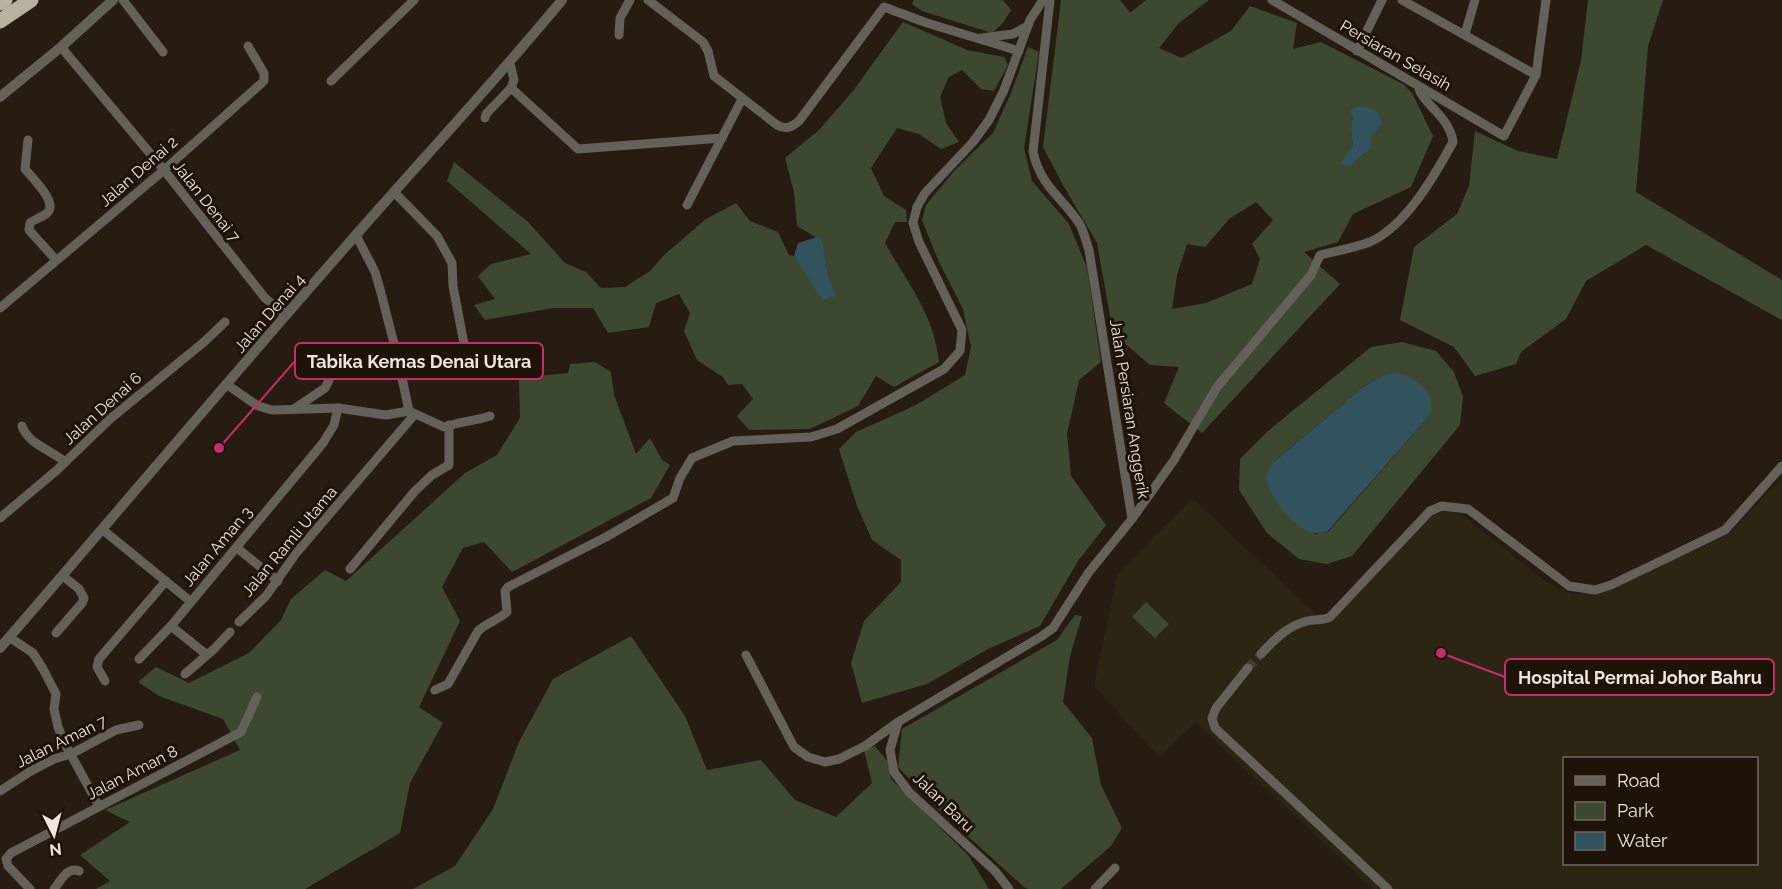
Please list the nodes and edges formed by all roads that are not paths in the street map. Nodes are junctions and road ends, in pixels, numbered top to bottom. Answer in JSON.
{"nodes":[{"id":1,"x":5,"y":0,"type":"edge"},
{"id":2,"x":31,"y":0,"type":"edge"},
{"id":3,"x":113,"y":0,"type":"edge"},
{"id":4,"x":123,"y":0,"type":"edge"},
{"id":5,"x":414,"y":0,"type":"edge"},
{"id":6,"x":562,"y":0,"type":"edge"},
{"id":7,"x":630,"y":0,"type":"edge"},
{"id":8,"x":648,"y":0,"type":"edge"},
{"id":9,"x":1043,"y":0,"type":"edge"},
{"id":10,"x":1050,"y":0,"type":"edge"},
{"id":11,"x":1272,"y":0,"type":"edge"},
{"id":12,"x":1382,"y":0,"type":"edge"},
{"id":13,"x":1402,"y":0,"type":"edge"},
{"id":14,"x":1475,"y":0,"type":"edge"},
{"id":15,"x":1546,"y":0,"type":"edge"},
{"id":16,"x":0,"y":3,"type":"edge"},
{"id":17,"x":0,"y":21,"type":"edge"},
{"id":18,"x":1029,"y":26,"type":"junction"},
{"id":19,"x":1465,"y":34,"type":"junction"},
{"id":20,"x":619,"y":35,"type":"dead end"},
{"id":21,"x":976,"y":38,"type":"junction"},
{"id":22,"x":248,"y":46,"type":"dead end"},
{"id":23,"x":61,"y":47,"type":"junction"},
{"id":24,"x":1019,"y":51,"type":"junction"},
{"id":25,"x":1357,"y":51,"type":"junction"},
{"id":26,"x":163,"y":52,"type":"dead end"},
{"id":27,"x":510,"y":63,"type":"junction"},
{"id":28,"x":1536,"y":75,"type":"junction"},
{"id":29,"x":331,"y":81,"type":"dead end"},
{"id":30,"x":1419,"y":87,"type":"junction"},
{"id":31,"x":511,"y":88,"type":"junction"},
{"id":32,"x":0,"y":97,"type":"edge"},
{"id":33,"x":742,"y":99,"type":"junction"},
{"id":34,"x":485,"y":118,"type":"dead end"},
{"id":35,"x":722,"y":138,"type":"junction"},
{"id":36,"x":28,"y":140,"type":"dead end"},
{"id":37,"x":164,"y":170,"type":"junction"},
{"id":38,"x":394,"y":192,"type":"junction"},
{"id":39,"x":687,"y":205,"type":"dead end"},
{"id":40,"x":356,"y":235,"type":"junction"},
{"id":41,"x":56,"y":260,"type":"junction"},
{"id":42,"x":0,"y":308,"type":"edge"},
{"id":43,"x":286,"y":315,"type":"junction"},
{"id":44,"x":225,"y":322,"type":"dead end"},
{"id":45,"x":468,"y":365,"type":"dead end"},
{"id":46,"x":328,"y":375,"type":"dead end"},
{"id":47,"x":226,"y":384,"type":"junction"},
{"id":48,"x":338,"y":408,"type":"junction"},
{"id":49,"x":292,"y":410,"type":"junction"},
{"id":50,"x":412,"y":413,"type":"junction"},
{"id":51,"x":490,"y":416,"type":"dead end"},
{"id":52,"x":449,"y":425,"type":"junction"},
{"id":53,"x":22,"y":426,"type":"dead end"},
{"id":54,"x":65,"y":462,"type":"junction"},
{"id":55,"x":1782,"y":466,"type":"edge"},
{"id":56,"x":0,"y":518,"type":"edge"},
{"id":57,"x":1132,"y":519,"type":"junction"},
{"id":58,"x":103,"y":530,"type":"junction"},
{"id":59,"x":237,"y":548,"type":"junction"},
{"id":60,"x":350,"y":569,"type":"dead end"},
{"id":61,"x":63,"y":576,"type":"junction"},
{"id":62,"x":166,"y":581,"type":"junction"},
{"id":63,"x":278,"y":581,"type":"junction"},
{"id":64,"x":190,"y":601,"type":"junction"},
{"id":65,"x":239,"y":622,"type":"dead end"},
{"id":66,"x":171,"y":626,"type":"junction"},
{"id":67,"x":230,"y":632,"type":"dead end"},
{"id":68,"x":56,"y":633,"type":"dead end"},
{"id":69,"x":9,"y":637,"type":"junction"},
{"id":70,"x":0,"y":648,"type":"edge"},
{"id":71,"x":1261,"y":654,"type":"tunnel mouth"},
{"id":72,"x":207,"y":655,"type":"junction"},
{"id":73,"x":746,"y":655,"type":"dead end"},
{"id":74,"x":139,"y":659,"type":"dead end"},
{"id":75,"x":1248,"y":668,"type":"tunnel mouth"},
{"id":76,"x":185,"y":674,"type":"dead end"},
{"id":77,"x":105,"y":681,"type":"dead end"},
{"id":78,"x":435,"y":690,"type":"dead end"},
{"id":79,"x":258,"y":698,"type":"dead end"},
{"id":80,"x":898,"y":722,"type":"junction"},
{"id":81,"x":139,"y":725,"type":"dead end"},
{"id":82,"x":70,"y":754,"type":"junction"},
{"id":83,"x":0,"y":791,"type":"edge"},
{"id":84,"x":99,"y":806,"type":"junction"},
{"id":85,"x":1115,"y":868,"type":"dead end"},
{"id":86,"x":79,"y":871,"type":"dead end"},
{"id":87,"x":30,"y":889,"type":"edge"},
{"id":88,"x":54,"y":889,"type":"edge"},
{"id":89,"x":1009,"y":889,"type":"edge"},
{"id":90,"x":1095,"y":889,"type":"edge"},
{"id":91,"x":1388,"y":889,"type":"edge"}],
"edges":[{"from":1,"to":16,"type":"highway"},
{"from":2,"to":17,"type":"highway"},
{"from":3,"to":23,"type":"street"},
{"from":4,"to":26,"type":"street"},
{"from":5,"to":29,"type":"street"},
{"from":6,"to":27,"type":"street","name":"Jalan Denai 4"},
{"from":7,"to":20,"type":"street"},
{"from":8,"to":33,"type":"street"},
{"from":9,"to":18,"type":"street"},
{"from":10,"to":57,"type":"street","name":"Jalan Persiaran Anggerik"},
{"from":11,"to":25,"type":"street","name":"Persiaran Selasih"},
{"from":12,"to":25,"type":"street"},
{"from":13,"to":19,"type":"street"},
{"from":14,"to":19,"type":"street"},
{"from":15,"to":28,"type":"street"},
{"from":18,"to":21,"type":"street"},
{"from":18,"to":24,"type":"street"},
{"from":19,"to":28,"type":"street"},
{"from":21,"to":24,"type":"street"},
{"from":21,"to":33,"type":"street"},
{"from":22,"to":37,"type":"street","name":"Jalan Denai 2"},
{"from":23,"to":32,"type":"street"},
{"from":23,"to":37,"type":"street","name":"Jalan Denai 7"},
{"from":24,"to":78,"type":"street"},
{"from":25,"to":30,"type":"street","name":"Persiaran Selasih"},
{"from":27,"to":31,"type":"street"},
{"from":27,"to":38,"type":"street","name":"Jalan Denai 4"},
{"from":28,"to":30,"type":"street","name":"Persiaran Selasih"},
{"from":30,"to":57,"type":"street"},
{"from":31,"to":34,"type":"street"},
{"from":31,"to":35,"type":"street"},
{"from":33,"to":35,"type":"street"},
{"from":35,"to":39,"type":"street"},
{"from":36,"to":41,"type":"street"},
{"from":37,"to":41,"type":"street","name":"Jalan Denai 2"},
{"from":37,"to":43,"type":"street","name":"Jalan Denai 7"},
{"from":38,"to":40,"type":"street","name":"Jalan Denai 4"},
{"from":38,"to":45,"type":"street"},
{"from":40,"to":43,"type":"street","name":"Jalan Denai 4"},
{"from":40,"to":50,"type":"street"},
{"from":41,"to":42,"type":"street","name":"Jalan Denai 2"},
{"from":43,"to":47,"type":"street","name":"Jalan Denai 4"},
{"from":44,"to":54,"type":"street","name":"Jalan Denai 6"},
{"from":46,"to":49,"type":"street"},
{"from":47,"to":49,"type":"street"},
{"from":47,"to":58,"type":"street","name":"Jalan Denai 4"},
{"from":48,"to":49,"type":"street"},
{"from":48,"to":50,"type":"street"},
{"from":48,"to":59,"type":"street","name":"Jalan Aman 3"},
{"from":50,"to":52,"type":"street"},
{"from":50,"to":63,"type":"street","name":"Jalan Ramli Utama"},
{"from":51,"to":52,"type":"street"},
{"from":52,"to":60,"type":"street"},
{"from":53,"to":54,"type":"street"},
{"from":54,"to":56,"type":"street","name":"Jalan Denai 6"},
{"from":55,"to":71,"type":"street"},
{"from":57,"to":80,"type":"street","name":"Jalan Persiaran Anggerik"},
{"from":58,"to":61,"type":"street","name":"Jalan Denai 4"},
{"from":58,"to":62,"type":"street"},
{"from":59,"to":63,"type":"street"},
{"from":59,"to":64,"type":"street","name":"Jalan Aman 3"},
{"from":61,"to":68,"type":"street"},
{"from":61,"to":69,"type":"street","name":"Jalan Denai 4"},
{"from":62,"to":64,"type":"street"},
{"from":62,"to":77,"type":"street"},
{"from":63,"to":65,"type":"street","name":"Jalan Ramli Utama"},
{"from":64,"to":66,"type":"street","name":"Jalan Aman 3"},
{"from":66,"to":72,"type":"street"},
{"from":66,"to":74,"type":"street","name":"Jalan Aman 3"},
{"from":67,"to":72,"type":"street"},
{"from":69,"to":70,"type":"street","name":"Jalan Denai 4"},
{"from":69,"to":82,"type":"street"},
{"from":72,"to":76,"type":"street"},
{"from":73,"to":80,"type":"street","name":"Jalan Persiaran Anggerik"},
{"from":75,"to":91,"type":"street"},
{"from":79,"to":84,"type":"street","name":"Jalan Aman 8"},
{"from":80,"to":89,"type":"street","name":"Jalan Baru"},
{"from":81,"to":82,"type":"street","name":"Jalan Aman 7"},
{"from":82,"to":83,"type":"street","name":"Jalan Aman 7"},
{"from":82,"to":84,"type":"street"},
{"from":84,"to":87,"type":"street","name":"Jalan Aman 8"},
{"from":85,"to":90,"type":"street"},
{"from":86,"to":88,"type":"street"}]}
